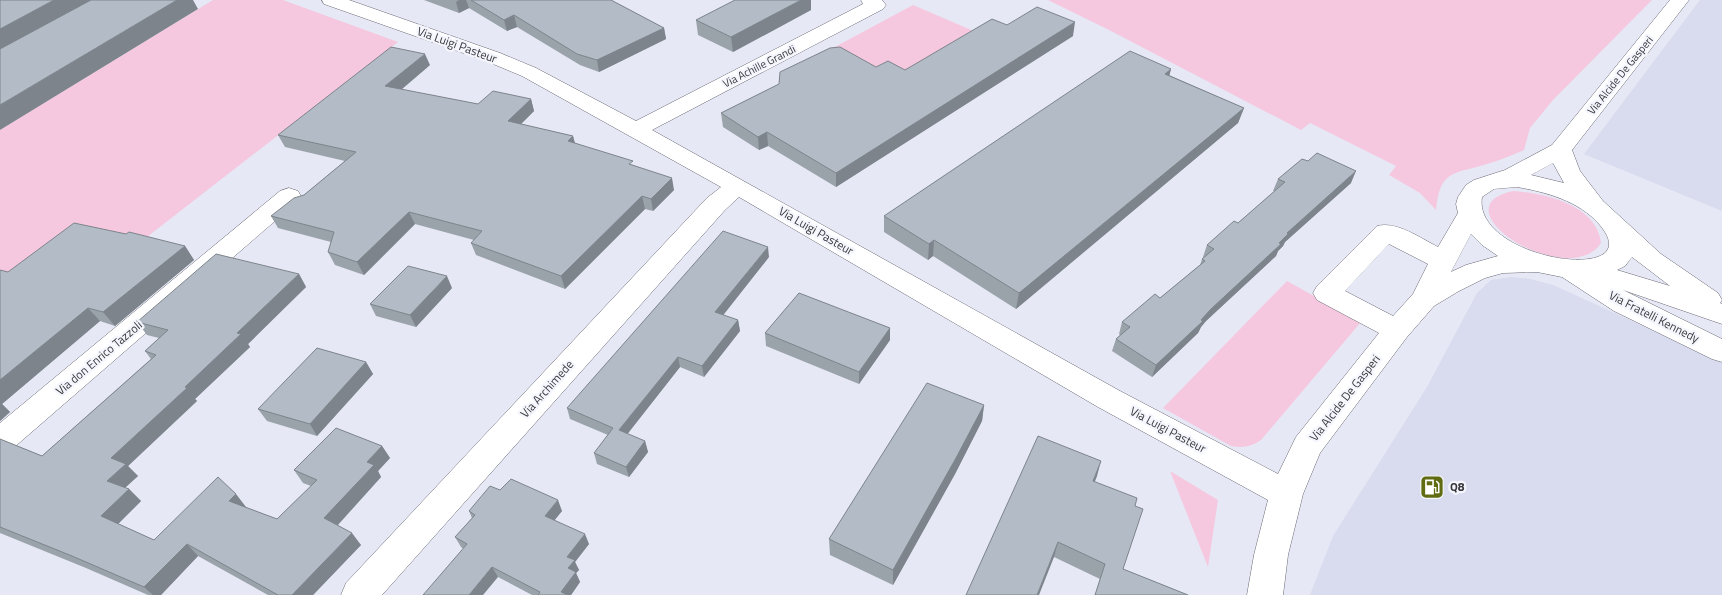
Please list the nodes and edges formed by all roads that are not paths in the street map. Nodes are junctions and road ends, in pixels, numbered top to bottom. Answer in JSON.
{"nodes":[{"id":1,"x":331,"y":0,"type":"edge"},
{"id":2,"x":870,"y":0,"type":"edge"},
{"id":3,"x":1680,"y":0,"type":"edge"},
{"id":4,"x":634,"y":131,"type":"junction"},
{"id":5,"x":1560,"y":150,"type":"junction"},
{"id":6,"x":1498,"y":181,"type":"junction"},
{"id":7,"x":737,"y":186,"type":"junction"},
{"id":8,"x":289,"y":196,"type":"dead end"},
{"id":9,"x":1470,"y":214,"type":"junction"},
{"id":10,"x":1611,"y":222,"type":"junction"},
{"id":11,"x":1443,"y":260,"type":"junction"},
{"id":12,"x":1559,"y":268,"type":"junction"},
{"id":13,"x":1424,"y":299,"type":"junction"},
{"id":14,"x":1722,"y":310,"type":"edge"},
{"id":15,"x":1722,"y":314,"type":"edge"},
{"id":16,"x":1397,"y":330,"type":"junction"},
{"id":17,"x":1722,"y":351,"type":"edge"},
{"id":18,"x":0,"y":442,"type":"edge"},
{"id":19,"x":1286,"y":494,"type":"junction"},
{"id":20,"x":359,"y":595,"type":"edge"},
{"id":21,"x":1265,"y":595,"type":"edge"}],
"edges":[{"from":1,"to":4,"type":"street","name":"Via Luigi Pasteur"},
{"from":2,"to":4,"type":"street","name":"Via Achille Grandi"},
{"from":3,"to":5,"type":"street","name":"Via Alcide De Gasperi"},
{"from":4,"to":7,"type":"street","name":"Via Luigi Pasteur"},
{"from":5,"to":6,"type":"street","name":"Via Alcide De Gasperi"},
{"from":5,"to":10,"type":"street"},
{"from":6,"to":9,"type":"street","name":"Via Alcide De Gasperi"},
{"from":6,"to":10,"type":"street"},
{"from":7,"to":19,"type":"street","name":"Via Luigi Pasteur"},
{"from":7,"to":20,"type":"street","name":"Via Archimede"},
{"from":8,"to":18,"type":"street","name":"Via don Enrico Tazzoli"},
{"from":9,"to":11,"type":"street","name":"Via Alcide De Gasperi"},
{"from":9,"to":12,"type":"street"},
{"from":10,"to":12,"type":"street"},
{"from":10,"to":14,"type":"street"},
{"from":11,"to":13,"type":"street","name":"Via Alcide De Gasperi"},
{"from":11,"to":16,"type":"street"},
{"from":12,"to":13,"type":"street","name":"Via Alcide De Gasperi"},
{"from":12,"to":15,"type":"street","name":"Via Fratelli Kennedy"},
{"from":12,"to":17,"type":"street","name":"Via Fratelli Kennedy"},
{"from":13,"to":16,"type":"street","name":"Via Alcide De Gasperi"},
{"from":16,"to":19,"type":"street","name":"Via Alcide De Gasperi"},
{"from":19,"to":21,"type":"street","name":"Via Alcide De Gasperi"}]}
